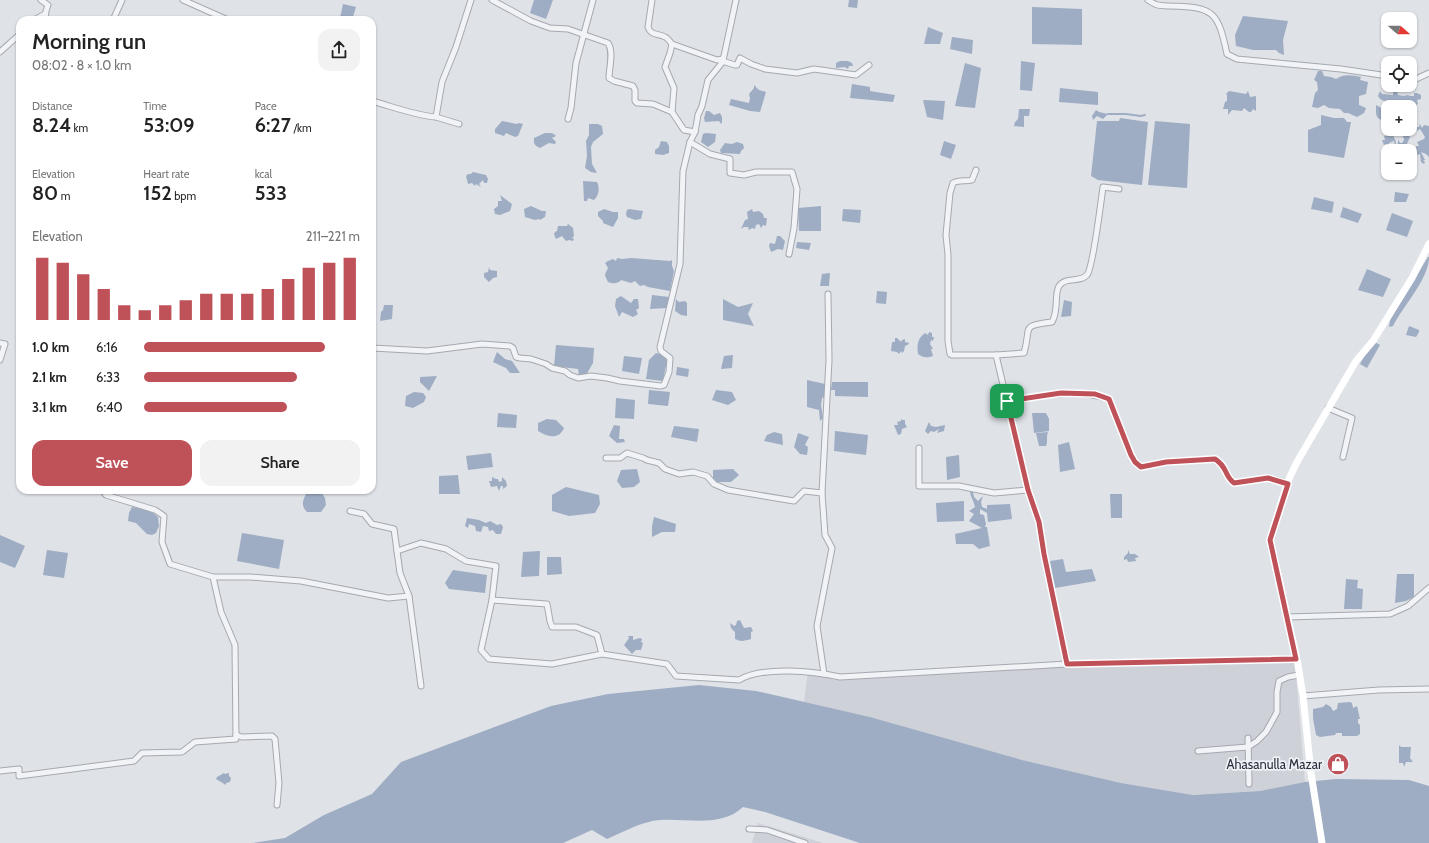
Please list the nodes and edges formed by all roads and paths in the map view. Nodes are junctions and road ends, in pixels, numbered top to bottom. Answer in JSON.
{"nodes":[{"id":1,"x":41,"y":0,"type":"edge"},
{"id":2,"x":122,"y":0,"type":"edge"},
{"id":3,"x":184,"y":0,"type":"edge"},
{"id":4,"x":470,"y":0,"type":"edge"},
{"id":5,"x":492,"y":0,"type":"edge"},
{"id":6,"x":593,"y":0,"type":"edge"},
{"id":7,"x":652,"y":0,"type":"edge"},
{"id":8,"x":736,"y":0,"type":"edge"},
{"id":9,"x":1148,"y":0,"type":"edge"},
{"id":10,"x":46,"y":14,"type":"joint"},
{"id":11,"x":42,"y":16,"type":"edge"},
{"id":12,"x":116,"y":16,"type":"edge"},
{"id":13,"x":219,"y":16,"type":"edge"},
{"id":14,"x":584,"y":36,"type":"junction"},
{"id":15,"x":16,"y":38,"type":"edge"},
{"id":16,"x":672,"y":44,"type":"junction"},
{"id":17,"x":0,"y":52,"type":"edge"},
{"id":18,"x":722,"y":60,"type":"junction"},
{"id":19,"x":870,"y":65,"type":"dead end"},
{"id":20,"x":1429,"y":73,"type":"edge"},
{"id":21,"x":1381,"y":75,"type":"edge"},
{"id":22,"x":1417,"y":79,"type":"edge"},
{"id":23,"x":376,"y":103,"type":"edge"},
{"id":24,"x":672,"y":112,"type":"junction"},
{"id":25,"x":436,"y":117,"type":"junction"},
{"id":26,"x":568,"y":119,"type":"dead end"},
{"id":27,"x":459,"y":124,"type":"dead end"},
{"id":28,"x":695,"y":132,"type":"junction"},
{"id":29,"x":690,"y":142,"type":"junction"},
{"id":30,"x":976,"y":170,"type":"dead end"},
{"id":31,"x":1119,"y":189,"type":"dead end"},
{"id":32,"x":1428,"y":249,"type":"edge"},
{"id":33,"x":789,"y":254,"type":"dead end"},
{"id":34,"x":828,"y":294,"type":"dead end"},
{"id":35,"x":0,"y":343,"type":"edge"},
{"id":36,"x":376,"y":348,"type":"edge"},
{"id":37,"x":996,"y":355,"type":"junction"},
{"id":38,"x":0,"y":360,"type":"edge"},
{"id":39,"x":1007,"y":401,"type":"junction"},
{"id":40,"x":1328,"y":408,"type":"junction"},
{"id":41,"x":919,"y":448,"type":"dead end"},
{"id":42,"x":1343,"y":457,"type":"dead end"},
{"id":43,"x":606,"y":458,"type":"dead end"},
{"id":44,"x":1288,"y":484,"type":"junction"},
{"id":45,"x":1028,"y":490,"type":"junction"},
{"id":46,"x":822,"y":493,"type":"junction"},
{"id":47,"x":105,"y":494,"type":"edge"},
{"id":48,"x":350,"y":511,"type":"dead end"},
{"id":49,"x":397,"y":551,"type":"junction"},
{"id":50,"x":212,"y":577,"type":"junction"},
{"id":51,"x":1429,"y":588,"type":"edge"},
{"id":52,"x":409,"y":596,"type":"junction"},
{"id":53,"x":492,"y":600,"type":"junction"},
{"id":54,"x":1287,"y":617,"type":"junction"},
{"id":55,"x":602,"y":654,"type":"junction"},
{"id":56,"x":1296,"y":659,"type":"junction"},
{"id":57,"x":1067,"y":664,"type":"junction"},
{"id":58,"x":824,"y":674,"type":"junction"},
{"id":59,"x":1299,"y":674,"type":"junction"},
{"id":60,"x":421,"y":686,"type":"dead end"},
{"id":61,"x":1429,"y":689,"type":"edge"},
{"id":62,"x":1303,"y":696,"type":"junction"},
{"id":63,"x":236,"y":735,"type":"junction"},
{"id":64,"x":1248,"y":738,"type":"dead end"},
{"id":65,"x":1248,"y":747,"type":"junction"},
{"id":66,"x":1198,"y":751,"type":"dead end"},
{"id":67,"x":0,"y":771,"type":"edge"},
{"id":68,"x":1249,"y":784,"type":"dead end"},
{"id":69,"x":277,"y":805,"type":"dead end"},
{"id":70,"x":749,"y":829,"type":"dead end"},
{"id":71,"x":805,"y":843,"type":"edge"},
{"id":72,"x":1322,"y":843,"type":"edge"}],
"edges":[{"from":1,"to":10,"type":"street"},
{"from":2,"to":12,"type":"street"},
{"from":3,"to":13,"type":"street"},
{"from":4,"to":25,"type":"street"},
{"from":5,"to":14,"type":"street"},
{"from":6,"to":14,"type":"street"},
{"from":7,"to":16,"type":"street"},
{"from":8,"to":18,"type":"street"},
{"from":9,"to":21,"type":"street"},
{"from":10,"to":11,"type":"street"},
{"from":14,"to":24,"type":"street"},
{"from":14,"to":26,"type":"street"},
{"from":15,"to":17,"type":"street"},
{"from":16,"to":18,"type":"street"},
{"from":16,"to":24,"type":"street"},
{"from":18,"to":19,"type":"street"},
{"from":18,"to":28,"type":"street"},
{"from":20,"to":22,"type":"street"},
{"from":23,"to":25,"type":"street"},
{"from":24,"to":28,"type":"street"},
{"from":25,"to":27,"type":"street"},
{"from":28,"to":29,"type":"street"},
{"from":29,"to":33,"type":"street"},
{"from":29,"to":36,"type":"street"},
{"from":30,"to":37,"type":"street"},
{"from":31,"to":37,"type":"street"},
{"from":32,"to":40,"type":"main road"},
{"from":34,"to":46,"type":"street"},
{"from":35,"to":38,"type":"street"},
{"from":37,"to":39,"type":"street"},
{"from":39,"to":44,"type":"street"},
{"from":39,"to":45,"type":"street"},
{"from":40,"to":42,"type":"street"},
{"from":40,"to":44,"type":"main road"},
{"from":41,"to":45,"type":"street"},
{"from":43,"to":46,"type":"street"},
{"from":44,"to":54,"type":"main road"},
{"from":45,"to":57,"type":"street"},
{"from":46,"to":58,"type":"street"},
{"from":47,"to":50,"type":"street"},
{"from":48,"to":49,"type":"street"},
{"from":49,"to":52,"type":"street"},
{"from":49,"to":53,"type":"street"},
{"from":50,"to":52,"type":"street"},
{"from":50,"to":63,"type":"street"},
{"from":51,"to":54,"type":"street"},
{"from":52,"to":60,"type":"street"},
{"from":53,"to":55,"type":"street"},
{"from":53,"to":55,"type":"street"},
{"from":54,"to":56,"type":"main road"},
{"from":55,"to":58,"type":"street"},
{"from":56,"to":57,"type":"street"},
{"from":56,"to":59,"type":"main road"},
{"from":57,"to":58,"type":"street"},
{"from":59,"to":62,"type":"main road"},
{"from":59,"to":65,"type":"street"},
{"from":61,"to":62,"type":"street"},
{"from":62,"to":72,"type":"main road"},
{"from":63,"to":67,"type":"street"},
{"from":63,"to":69,"type":"street"},
{"from":64,"to":65,"type":"street"},
{"from":65,"to":66,"type":"street"},
{"from":65,"to":68,"type":"street"},
{"from":70,"to":71,"type":"street"}]}
